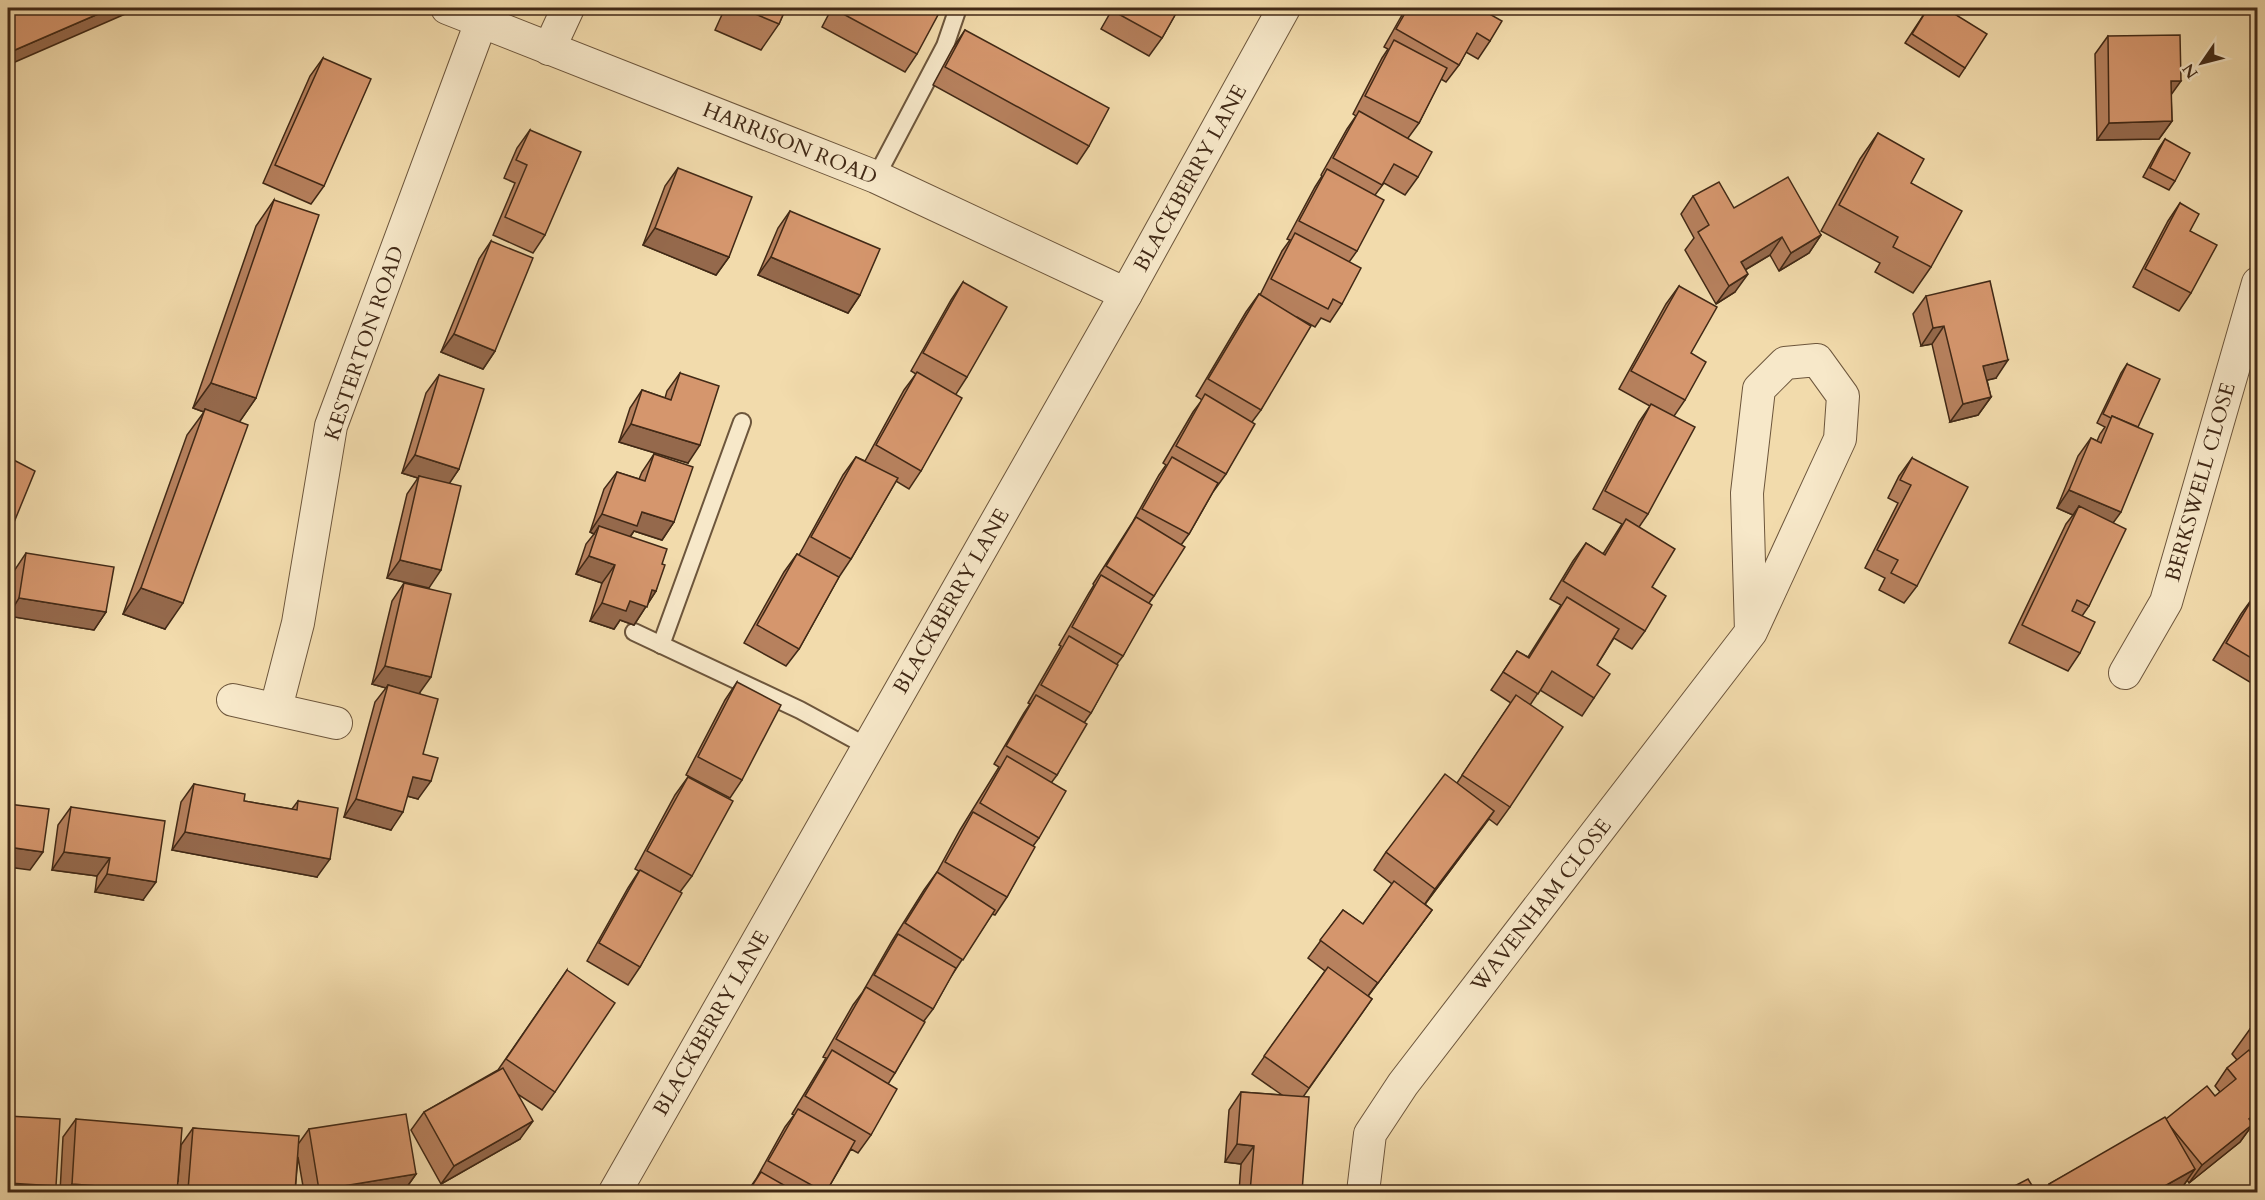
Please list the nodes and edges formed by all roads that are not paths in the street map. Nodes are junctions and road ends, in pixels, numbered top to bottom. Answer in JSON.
{"nodes":[{"id":1,"x":447,"y":8,"type":"edge"},
{"id":2,"x":568,"y":8,"type":"edge"},
{"id":3,"x":958,"y":8,"type":"edge"},
{"id":4,"x":1284,"y":8,"type":"edge"},
{"id":5,"x":481,"y":22,"type":"junction"},
{"id":6,"x":549,"y":49,"type":"junction"},
{"id":7,"x":876,"y":177,"type":"junction"},
{"id":8,"x":2258,"y":283,"type":"edge"},
{"id":9,"x":1126,"y":294,"type":"junction"},
{"id":10,"x":742,"y":422,"type":"dead end"},
{"id":11,"x":634,"y":632,"type":"dead end"},
{"id":12,"x":1751,"y":632,"type":"junction"},
{"id":13,"x":661,"y":645,"type":"junction"},
{"id":14,"x":2125,"y":673,"type":"dead end"},
{"id":15,"x":233,"y":700,"type":"dead end"},
{"id":16,"x":276,"y":708,"type":"junction"},
{"id":17,"x":336,"y":723,"type":"dead end"},
{"id":18,"x":868,"y":747,"type":"junction"},
{"id":19,"x":615,"y":1192,"type":"edge"},
{"id":20,"x":1363,"y":1192,"type":"edge"}],
"edges":[{"from":1,"to":5,"type":"street","name":"HARRISON ROAD"},
{"from":2,"to":6,"type":"street"},
{"from":3,"to":7,"type":"lane"},
{"from":4,"to":9,"type":"street","name":"BLACKBERRY LANE"},
{"from":5,"to":6,"type":"street","name":"HARRISON ROAD"},
{"from":5,"to":16,"type":"street","name":"KESTERTON ROAD"},
{"from":6,"to":7,"type":"street","name":"HARRISON ROAD"},
{"from":7,"to":9,"type":"street","name":"HARRISON ROAD"},
{"from":8,"to":14,"type":"street","name":"BERKSWELL CLOSE"},
{"from":9,"to":18,"type":"street","name":"BLACKBERRY LANE"},
{"from":10,"to":13,"type":"lane"},
{"from":11,"to":13,"type":"lane"},
{"from":12,"to":12,"type":"street","name":"WAVENHAM CLOSE"},
{"from":12,"to":20,"type":"street","name":"WAVENHAM CLOSE"},
{"from":13,"to":18,"type":"lane"},
{"from":15,"to":16,"type":"street"},
{"from":16,"to":17,"type":"street"},
{"from":18,"to":19,"type":"street","name":"BLACKBERRY LANE"}]}
